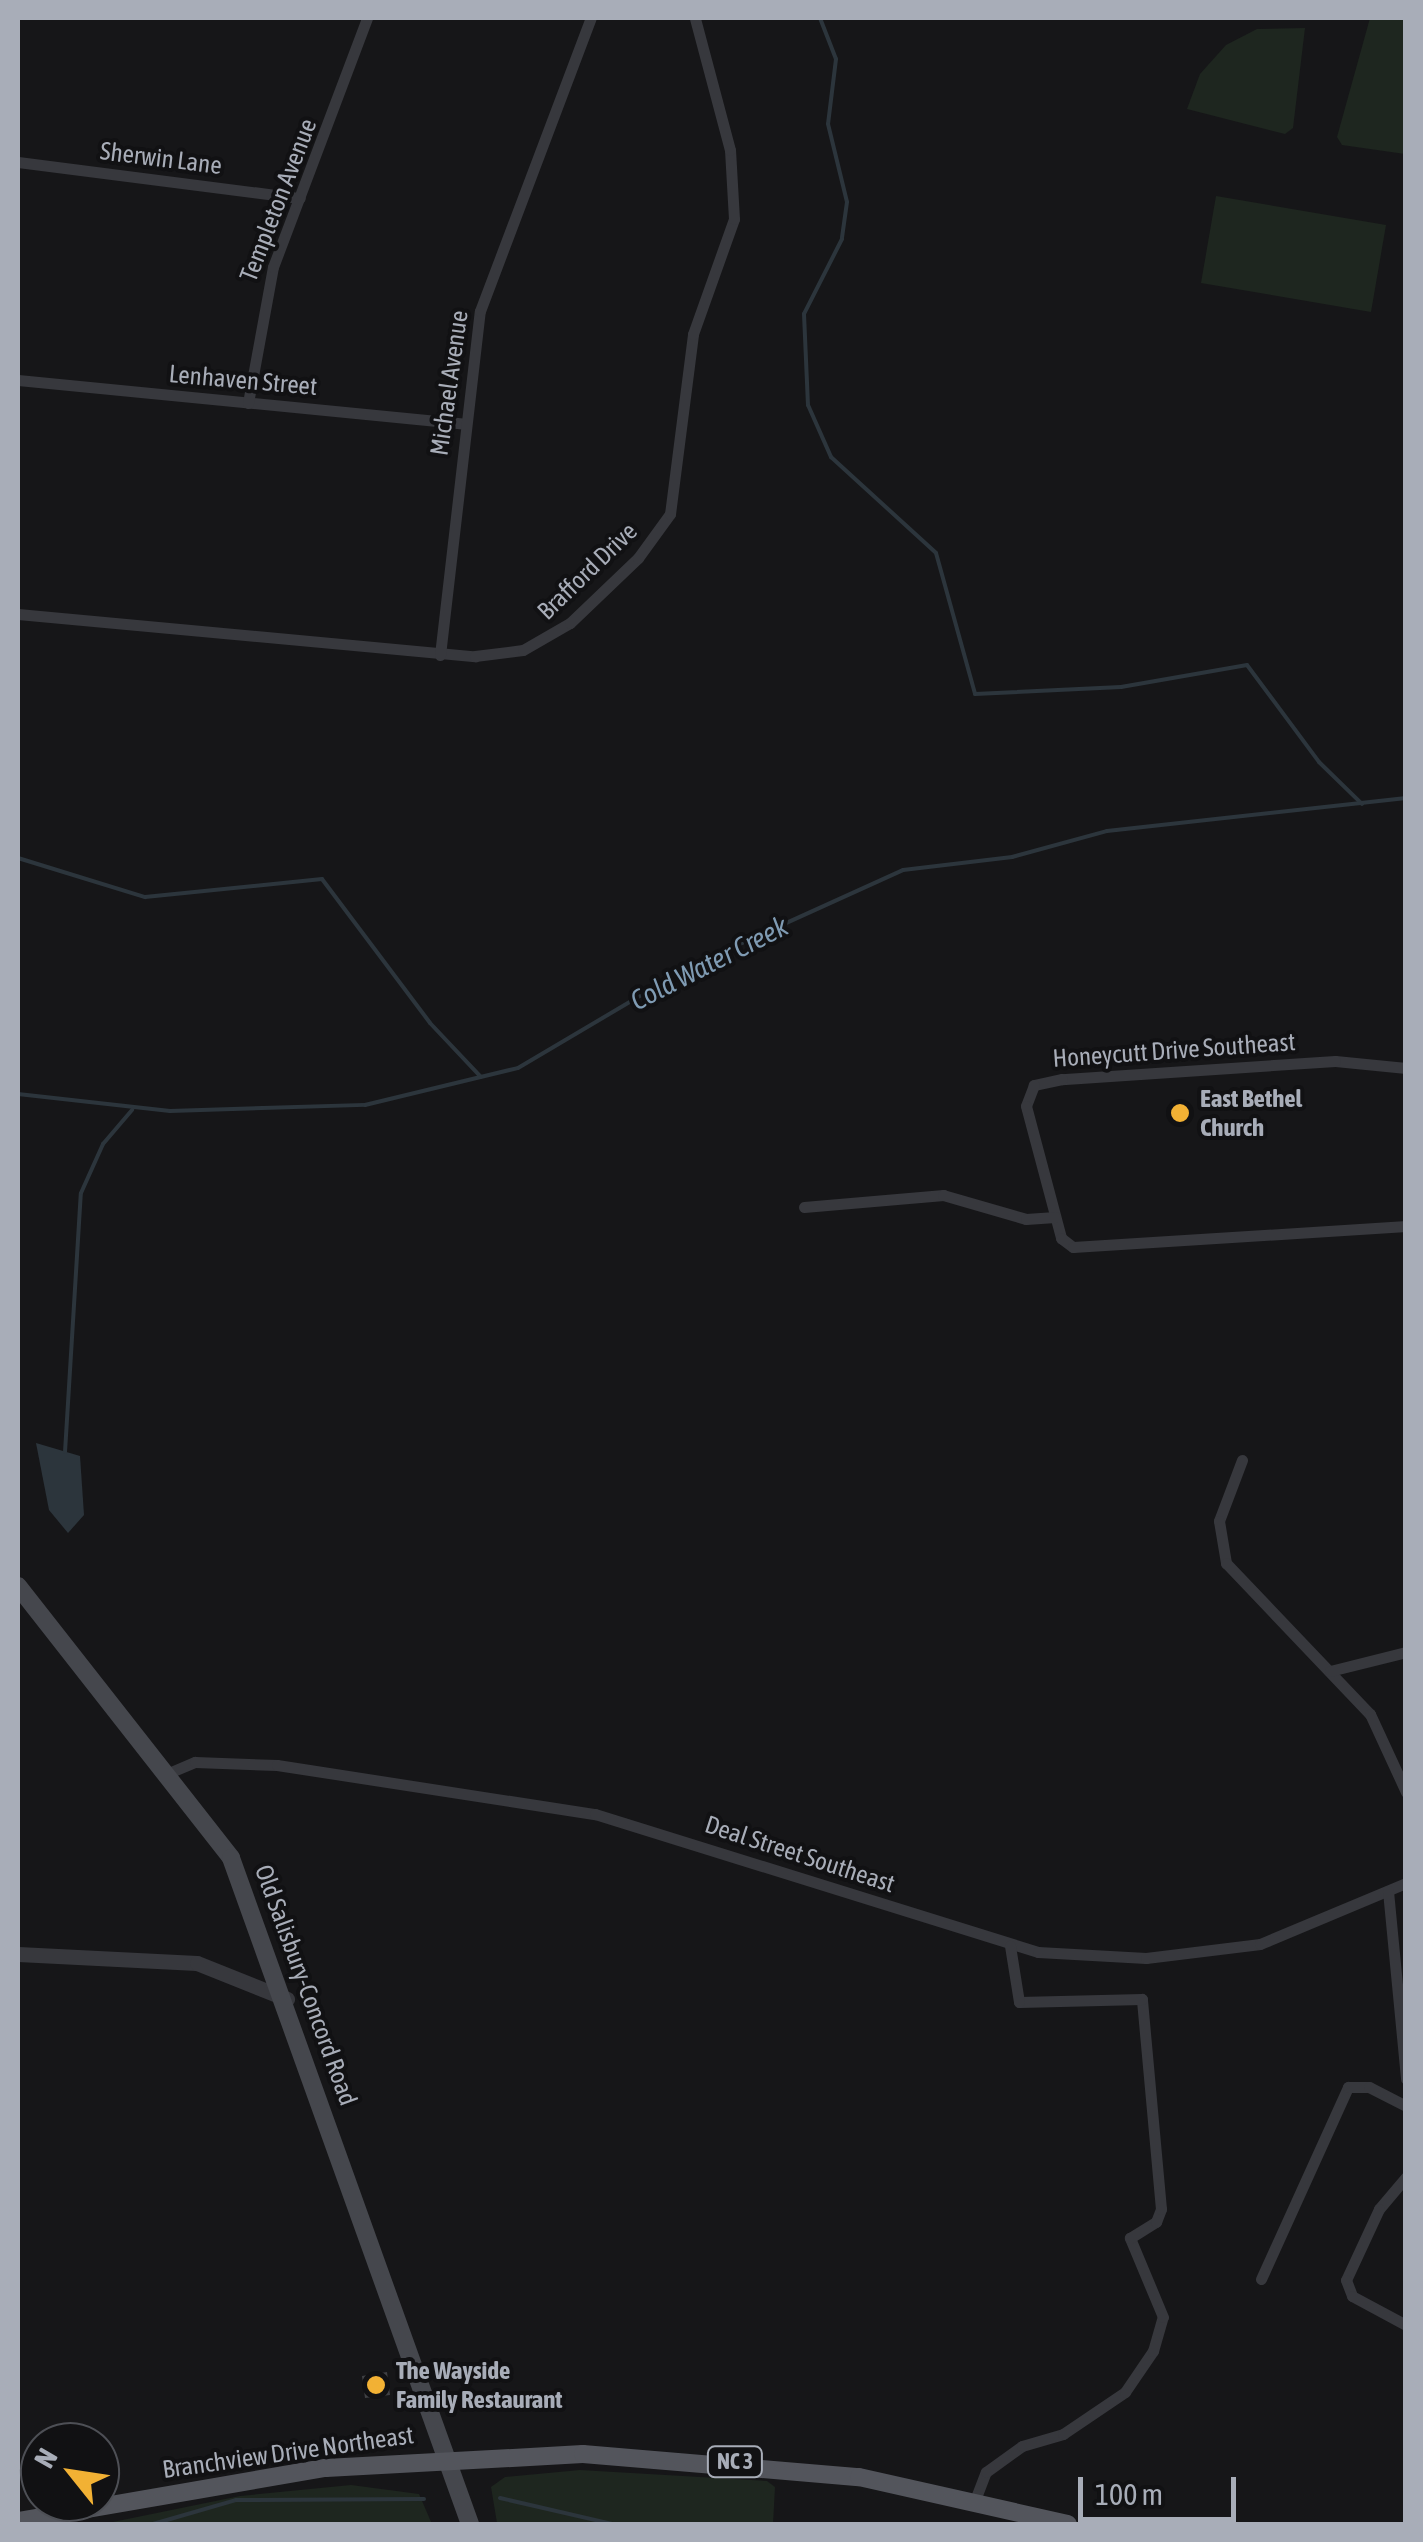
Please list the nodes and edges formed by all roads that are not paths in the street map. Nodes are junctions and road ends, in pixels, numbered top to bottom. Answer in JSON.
{"nodes":[{"id":1,"x":368,"y":18,"type":"edge"},
{"id":2,"x":591,"y":18,"type":"edge"},
{"id":3,"x":695,"y":18,"type":"edge"},
{"id":4,"x":18,"y":162,"type":"edge"},
{"id":5,"x":300,"y":198,"type":"junction"},
{"id":6,"x":18,"y":380,"type":"edge"},
{"id":7,"x":248,"y":403,"type":"junction"},
{"id":8,"x":465,"y":424,"type":"junction"},
{"id":9,"x":18,"y":614,"type":"edge"},
{"id":10,"x":440,"y":654,"type":"junction"},
{"id":11,"x":1406,"y":1068,"type":"edge"},
{"id":12,"x":804,"y":1207,"type":"dead end"},
{"id":13,"x":1055,"y":1216,"type":"junction"},
{"id":14,"x":1406,"y":1226,"type":"edge"},
{"id":15,"x":1242,"y":1460,"type":"dead end"},
{"id":16,"x":18,"y":1586,"type":"edge"},
{"id":17,"x":1406,"y":1652,"type":"edge"},
{"id":18,"x":1330,"y":1671,"type":"junction"},
{"id":19,"x":171,"y":1772,"type":"junction"},
{"id":20,"x":1406,"y":1792,"type":"edge"},
{"id":21,"x":1406,"y":1883,"type":"edge"},
{"id":22,"x":1388,"y":1891,"type":"junction"},
{"id":23,"x":1010,"y":1946,"type":"junction"},
{"id":24,"x":18,"y":1954,"type":"edge"},
{"id":25,"x":287,"y":1999,"type":"junction"},
{"id":26,"x":1406,"y":2079,"type":"edge"},
{"id":27,"x":1406,"y":2106,"type":"edge"},
{"id":28,"x":1406,"y":2177,"type":"edge"},
{"id":29,"x":1261,"y":2279,"type":"dead end"},
{"id":30,"x":1406,"y":2325,"type":"edge"},
{"id":31,"x":447,"y":2457,"type":"junction"},
{"id":32,"x":974,"y":2500,"type":"junction"},
{"id":33,"x":18,"y":2521,"type":"edge"},
{"id":34,"x":470,"y":2524,"type":"edge"},
{"id":35,"x":1068,"y":2524,"type":"edge"}],
"edges":[{"from":1,"to":5,"type":"street","name":"Templeton Avenue"},
{"from":2,"to":8,"type":"street","name":"Michael Avenue"},
{"from":3,"to":10,"type":"street","name":"Brafford Drive"},
{"from":4,"to":5,"type":"street","name":"Sherwin Lane"},
{"from":5,"to":7,"type":"street","name":"Templeton Avenue"},
{"from":6,"to":7,"type":"street","name":"Lenhaven Street"},
{"from":7,"to":8,"type":"street","name":"Lenhaven Street"},
{"from":8,"to":10,"type":"street","name":"Michael Avenue"},
{"from":9,"to":10,"type":"street","name":"Brafford Drive"},
{"from":11,"to":13,"type":"street","name":"Honeycutt Drive Southeast"},
{"from":12,"to":13,"type":"street"},
{"from":13,"to":14,"type":"street","name":"Honeycutt Drive Southeast"},
{"from":15,"to":18,"type":"street"},
{"from":16,"to":19,"type":"main road","name":"Old Salisbury-Concord Road"},
{"from":17,"to":18,"type":"street"},
{"from":18,"to":20,"type":"street"},
{"from":19,"to":23,"type":"street","name":"Deal Street Southeast"},
{"from":19,"to":25,"type":"main road","name":"Old Salisbury-Concord Road"},
{"from":21,"to":22,"type":"street","name":"Deal Street Southeast"},
{"from":22,"to":23,"type":"street","name":"Deal Street Southeast"},
{"from":22,"to":26,"type":"street"},
{"from":23,"to":32,"type":"street"},
{"from":24,"to":25,"type":"street"},
{"from":25,"to":31,"type":"main road","name":"Old Salisbury-Concord Road"},
{"from":27,"to":29,"type":"street"},
{"from":28,"to":30,"type":"street"},
{"from":31,"to":32,"type":"main road","number":"NC 3"},
{"from":31,"to":33,"type":"main road","name":"Branchview Drive Northeast","number":"NC 3"},
{"from":31,"to":34,"type":"main road","name":"Old Salisbury-Concord Road"},
{"from":32,"to":35,"type":"main road","number":"NC 3"}]}
